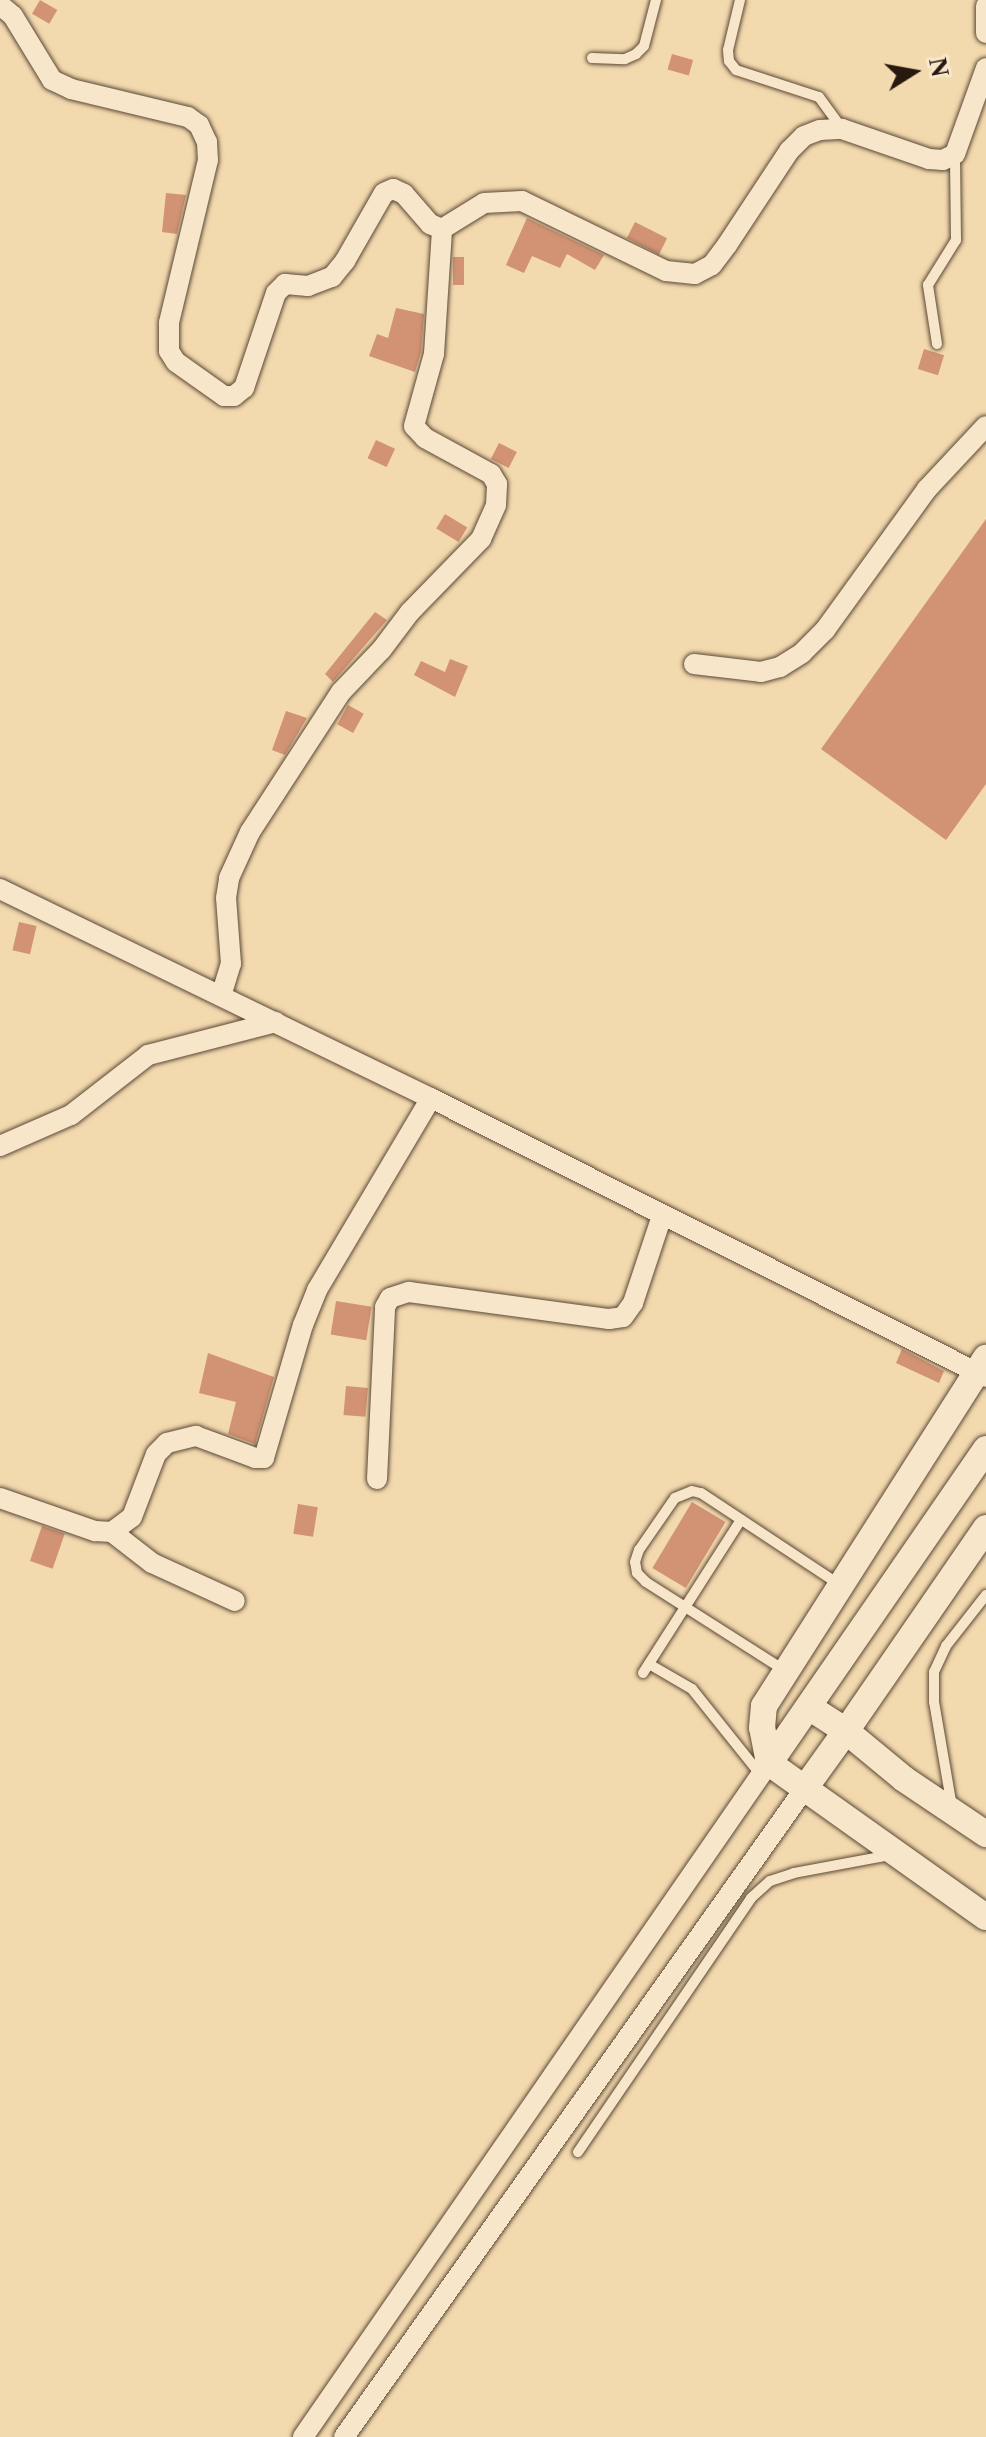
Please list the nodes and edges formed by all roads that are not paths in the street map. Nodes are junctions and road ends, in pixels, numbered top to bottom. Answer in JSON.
{"nodes":[{"id":1,"x":656,"y":0,"type":"edge"},
{"id":2,"x":740,"y":0,"type":"edge"},
{"id":3,"x":0,"y":5,"type":"edge"},
{"id":4,"x":986,"y":6,"type":"edge"},
{"id":5,"x":986,"y":33,"type":"edge"},
{"id":6,"x":592,"y":58,"type":"dead end"},
{"id":7,"x":986,"y":68,"type":"edge"},
{"id":8,"x":842,"y":129,"type":"junction"},
{"id":9,"x":955,"y":154,"type":"junction"},
{"id":10,"x":442,"y":229,"type":"junction"},
{"id":11,"x":937,"y":344,"type":"dead end"},
{"id":12,"x":986,"y":426,"type":"edge"},
{"id":13,"x":694,"y":664,"type":"dead end"},
{"id":14,"x":0,"y":889,"type":"edge"},
{"id":15,"x":221,"y":996,"type":"junction"},
{"id":16,"x":276,"y":1022,"type":"junction"},
{"id":17,"x":431,"y":1098,"type":"junction"},
{"id":18,"x":0,"y":1146,"type":"edge"},
{"id":19,"x":662,"y":1216,"type":"junction"},
{"id":20,"x":983,"y":1369,"type":"edge"},
{"id":21,"x":986,"y":1449,"type":"edge"},
{"id":22,"x":377,"y":1479,"type":"dead end"},
{"id":23,"x":0,"y":1498,"type":"edge"},
{"id":24,"x":741,"y":1520,"type":"junction"},
{"id":25,"x":986,"y":1528,"type":"edge"},
{"id":26,"x":112,"y":1532,"type":"junction"},
{"id":27,"x":840,"y":1585,"type":"junction"},
{"id":28,"x":986,"y":1595,"type":"edge"},
{"id":29,"x":235,"y":1601,"type":"dead end"},
{"id":30,"x":683,"y":1608,"type":"junction"},
{"id":31,"x":784,"y":1670,"type":"junction"},
{"id":32,"x":809,"y":1707,"type":"junction"},
{"id":33,"x":846,"y":1731,"type":"junction"},
{"id":34,"x":765,"y":1769,"type":"junction"},
{"id":35,"x":805,"y":1788,"type":"junction"},
{"id":36,"x":953,"y":1811,"type":"junction"},
{"id":37,"x":986,"y":1834,"type":"edge"},
{"id":38,"x":896,"y":1854,"type":"junction"},
{"id":39,"x":986,"y":1917,"type":"edge"},
{"id":40,"x":578,"y":2152,"type":"dead end"},
{"id":41,"x":303,"y":2437,"type":"edge"},
{"id":42,"x":344,"y":2437,"type":"edge"}],
"edges":[{"from":1,"to":6,"type":"lane"},
{"from":2,"to":8,"type":"lane"},
{"from":3,"to":10,"type":"street"},
{"from":4,"to":5,"type":"street"},
{"from":7,"to":9,"type":"street"},
{"from":8,"to":9,"type":"street"},
{"from":8,"to":10,"type":"street"},
{"from":9,"to":11,"type":"lane"},
{"from":10,"to":15,"type":"street"},
{"from":12,"to":13,"type":"street"},
{"from":14,"to":15,"type":"street"},
{"from":15,"to":16,"type":"street"},
{"from":16,"to":17,"type":"street"},
{"from":16,"to":18,"type":"street"},
{"from":17,"to":19,"type":"street"},
{"from":17,"to":26,"type":"street"},
{"from":19,"to":20,"type":"street"},
{"from":19,"to":22,"type":"street"},
{"from":20,"to":27,"type":"street"},
{"from":21,"to":32,"type":"street"},
{"from":23,"to":26,"type":"street"},
{"from":24,"to":27,"type":"lane"},
{"from":24,"to":30,"type":"lane"},
{"from":24,"to":30,"type":"lane"},
{"from":25,"to":33,"type":"street"},
{"from":26,"to":29,"type":"street"},
{"from":27,"to":31,"type":"street"},
{"from":28,"to":36,"type":"lane"},
{"from":30,"to":31,"type":"lane"},
{"from":30,"to":34,"type":"lane"},
{"from":31,"to":34,"type":"street"},
{"from":32,"to":33,"type":"street"},
{"from":32,"to":34,"type":"street"},
{"from":33,"to":35,"type":"street"},
{"from":33,"to":36,"type":"street"},
{"from":34,"to":35,"type":"street"},
{"from":34,"to":41,"type":"street"},
{"from":35,"to":38,"type":"street"},
{"from":35,"to":42,"type":"street"},
{"from":36,"to":37,"type":"street"},
{"from":38,"to":39,"type":"street"},
{"from":38,"to":40,"type":"lane"}]}
